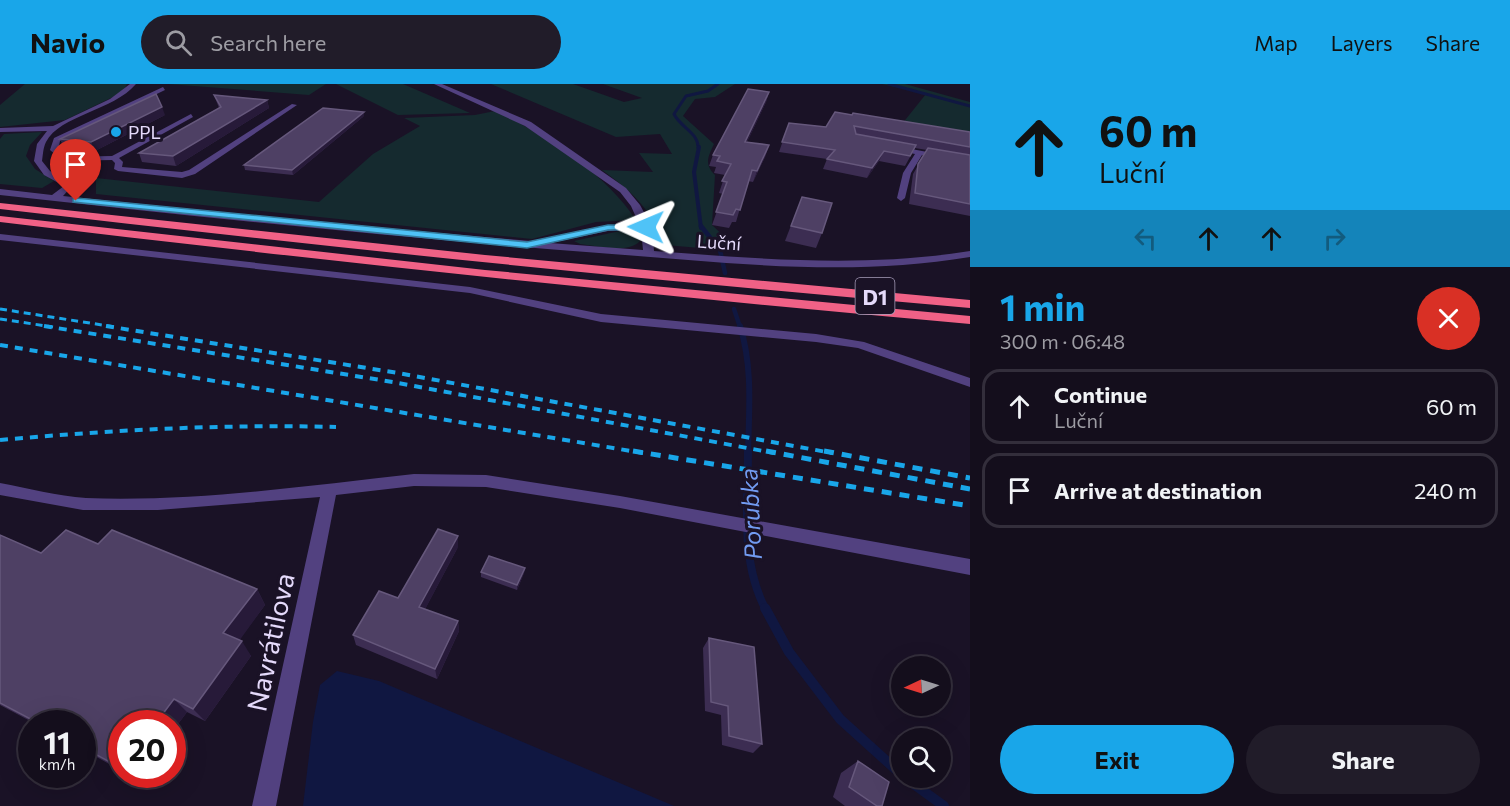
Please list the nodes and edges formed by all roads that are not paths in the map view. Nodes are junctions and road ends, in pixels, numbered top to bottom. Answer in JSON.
{"nodes":[{"id":1,"x":133,"y":84,"type":"edge"},
{"id":2,"x":437,"y":84,"type":"edge"},
{"id":3,"x":163,"y":89,"type":"dead end"},
{"id":4,"x":294,"y":105,"type":"dead end"},
{"id":5,"x":191,"y":116,"type":"dead end"},
{"id":6,"x":57,"y":128,"type":"junction"},
{"id":7,"x":0,"y":130,"type":"edge"},
{"id":8,"x":888,"y":146,"type":"edge"},
{"id":9,"x":920,"y":152,"type":"junction"},
{"id":10,"x":114,"y":158,"type":"junction"},
{"id":11,"x":970,"y":162,"type":"edge"},
{"id":12,"x":0,"y":192,"type":"edge"},
{"id":13,"x":54,"y":198,"type":"junction"},
{"id":14,"x":901,"y":198,"type":"dead end"},
{"id":15,"x":0,"y":206,"type":"edge"},
{"id":16,"x":0,"y":219,"type":"edge"},
{"id":17,"x":646,"y":227,"type":"junction"},
{"id":18,"x":0,"y":237,"type":"edge"},
{"id":19,"x":527,"y":245,"type":"junction"},
{"id":20,"x":649,"y":254,"type":"junction"},
{"id":21,"x":970,"y":254,"type":"edge"},
{"id":22,"x":781,"y":287,"type":"junction"},
{"id":23,"x":970,"y":296,"type":"edge"},
{"id":24,"x":786,"y":303,"type":"junction"},
{"id":25,"x":970,"y":304,"type":"edge"},
{"id":26,"x":970,"y":320,"type":"edge"},
{"id":27,"x":970,"y":329,"type":"edge"},
{"id":28,"x":970,"y":383,"type":"edge"},
{"id":29,"x":4,"y":489,"type":"edge"},
{"id":30,"x":329,"y":490,"type":"junction"},
{"id":31,"x":970,"y":567,"type":"edge"},
{"id":32,"x":264,"y":806,"type":"edge"}],
"edges":[{"from":1,"to":6,"type":"street"},
{"from":2,"to":17,"type":"street"},
{"from":3,"to":10,"type":"street"},
{"from":4,"to":10,"type":"street"},
{"from":5,"to":10,"type":"street"},
{"from":6,"to":7,"type":"street"},
{"from":6,"to":13,"type":"street"},
{"from":8,"to":9,"type":"street"},
{"from":9,"to":11,"type":"street"},
{"from":9,"to":14,"type":"street"},
{"from":12,"to":13,"type":"street","name":"Luční"},
{"from":13,"to":19,"type":"street","name":"Luční"},
{"from":15,"to":22,"type":"highway","number":"D1"},
{"from":16,"to":24,"type":"highway","number":"D1"},
{"from":17,"to":19,"type":"street"},
{"from":17,"to":20,"type":"street"},
{"from":18,"to":28,"type":"street"},
{"from":19,"to":20,"type":"street","name":"Luční"},
{"from":20,"to":21,"type":"street","name":"Luční"},
{"from":22,"to":23,"type":"highway"},
{"from":22,"to":25,"type":"highway","number":"D1"},
{"from":24,"to":26,"type":"highway","number":"D1"},
{"from":24,"to":27,"type":"highway"},
{"from":29,"to":30,"type":"street"},
{"from":30,"to":31,"type":"street"},
{"from":30,"to":32,"type":"street","name":"Navrátilova"}]}
